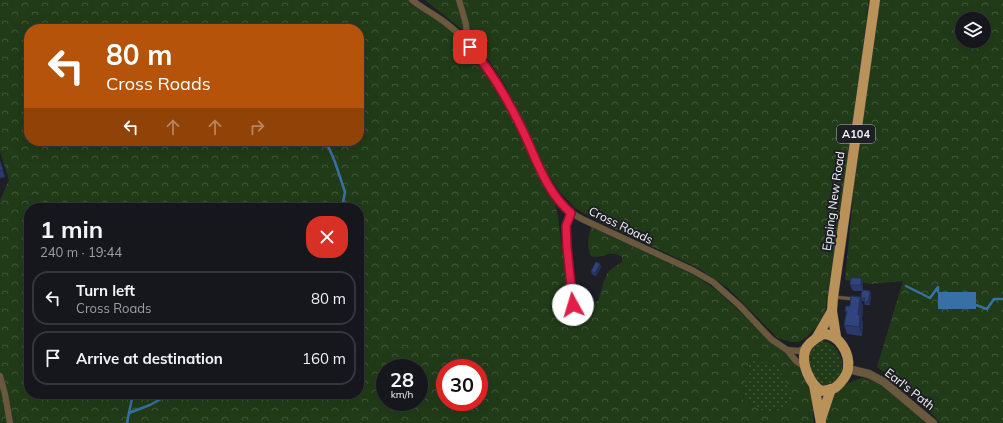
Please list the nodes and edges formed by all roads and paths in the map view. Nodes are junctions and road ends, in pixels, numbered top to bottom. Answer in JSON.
{"nodes":[{"id":1,"x":412,"y":0,"type":"edge"},
{"id":2,"x":459,"y":0,"type":"edge"},
{"id":3,"x":875,"y":0,"type":"edge"},
{"id":4,"x":463,"y":39,"type":"junction"},
{"id":5,"x":571,"y":213,"type":"junction"},
{"id":6,"x":833,"y":296,"type":"junction"},
{"id":7,"x":858,"y":299,"type":"edge"},
{"id":8,"x":573,"y":305,"type":"dead end"},
{"id":9,"x":832,"y":311,"type":"junction"},
{"id":10,"x":817,"y":337,"type":"junction"},
{"id":11,"x":836,"y":337,"type":"junction"},
{"id":12,"x":807,"y":347,"type":"junction"},
{"id":13,"x":787,"y":350,"type":"junction"},
{"id":14,"x":806,"y":368,"type":"junction"},
{"id":15,"x":848,"y":369,"type":"junction"},
{"id":16,"x":0,"y":376,"type":"edge"},
{"id":17,"x":814,"y":385,"type":"junction"},
{"id":18,"x":831,"y":389,"type":"junction"},
{"id":19,"x":821,"y":421,"type":"edge"},
{"id":20,"x":10,"y":423,"type":"edge"},
{"id":21,"x":933,"y":423,"type":"edge"}],
"edges":[{"from":1,"to":4,"type":"street","name":"Cross Roads"},
{"from":2,"to":4,"type":"street"},
{"from":3,"to":6,"type":"main road","name":"Epping New Road","number":"A104"},
{"from":4,"to":5,"type":"street","name":"Cross Roads"},
{"from":5,"to":8,"type":"street"},
{"from":5,"to":13,"type":"street","name":"Cross Roads"},
{"from":6,"to":7,"type":"lane"},
{"from":6,"to":9,"type":"main road","name":"Epping New Road","number":"A104"},
{"from":9,"to":10,"type":"main road","name":"Epping New Road","number":"A104"},
{"from":9,"to":11,"type":"main road","name":"Epping New Road","number":"A104"},
{"from":10,"to":11,"type":"main road"},
{"from":10,"to":12,"type":"main road","number":"A104"},
{"from":11,"to":15,"type":"main road","number":"A104"},
{"from":12,"to":13,"type":"street"},
{"from":12,"to":14,"type":"main road"},
{"from":13,"to":14,"type":"street","name":"Cross Roads"},
{"from":14,"to":17,"type":"main road"},
{"from":15,"to":18,"type":"main road"},
{"from":15,"to":21,"type":"street","name":"Earl's Path"},
{"from":16,"to":20,"type":"street"},
{"from":17,"to":18,"type":"main road"},
{"from":17,"to":19,"type":"main road"},
{"from":18,"to":19,"type":"main road"}]}
